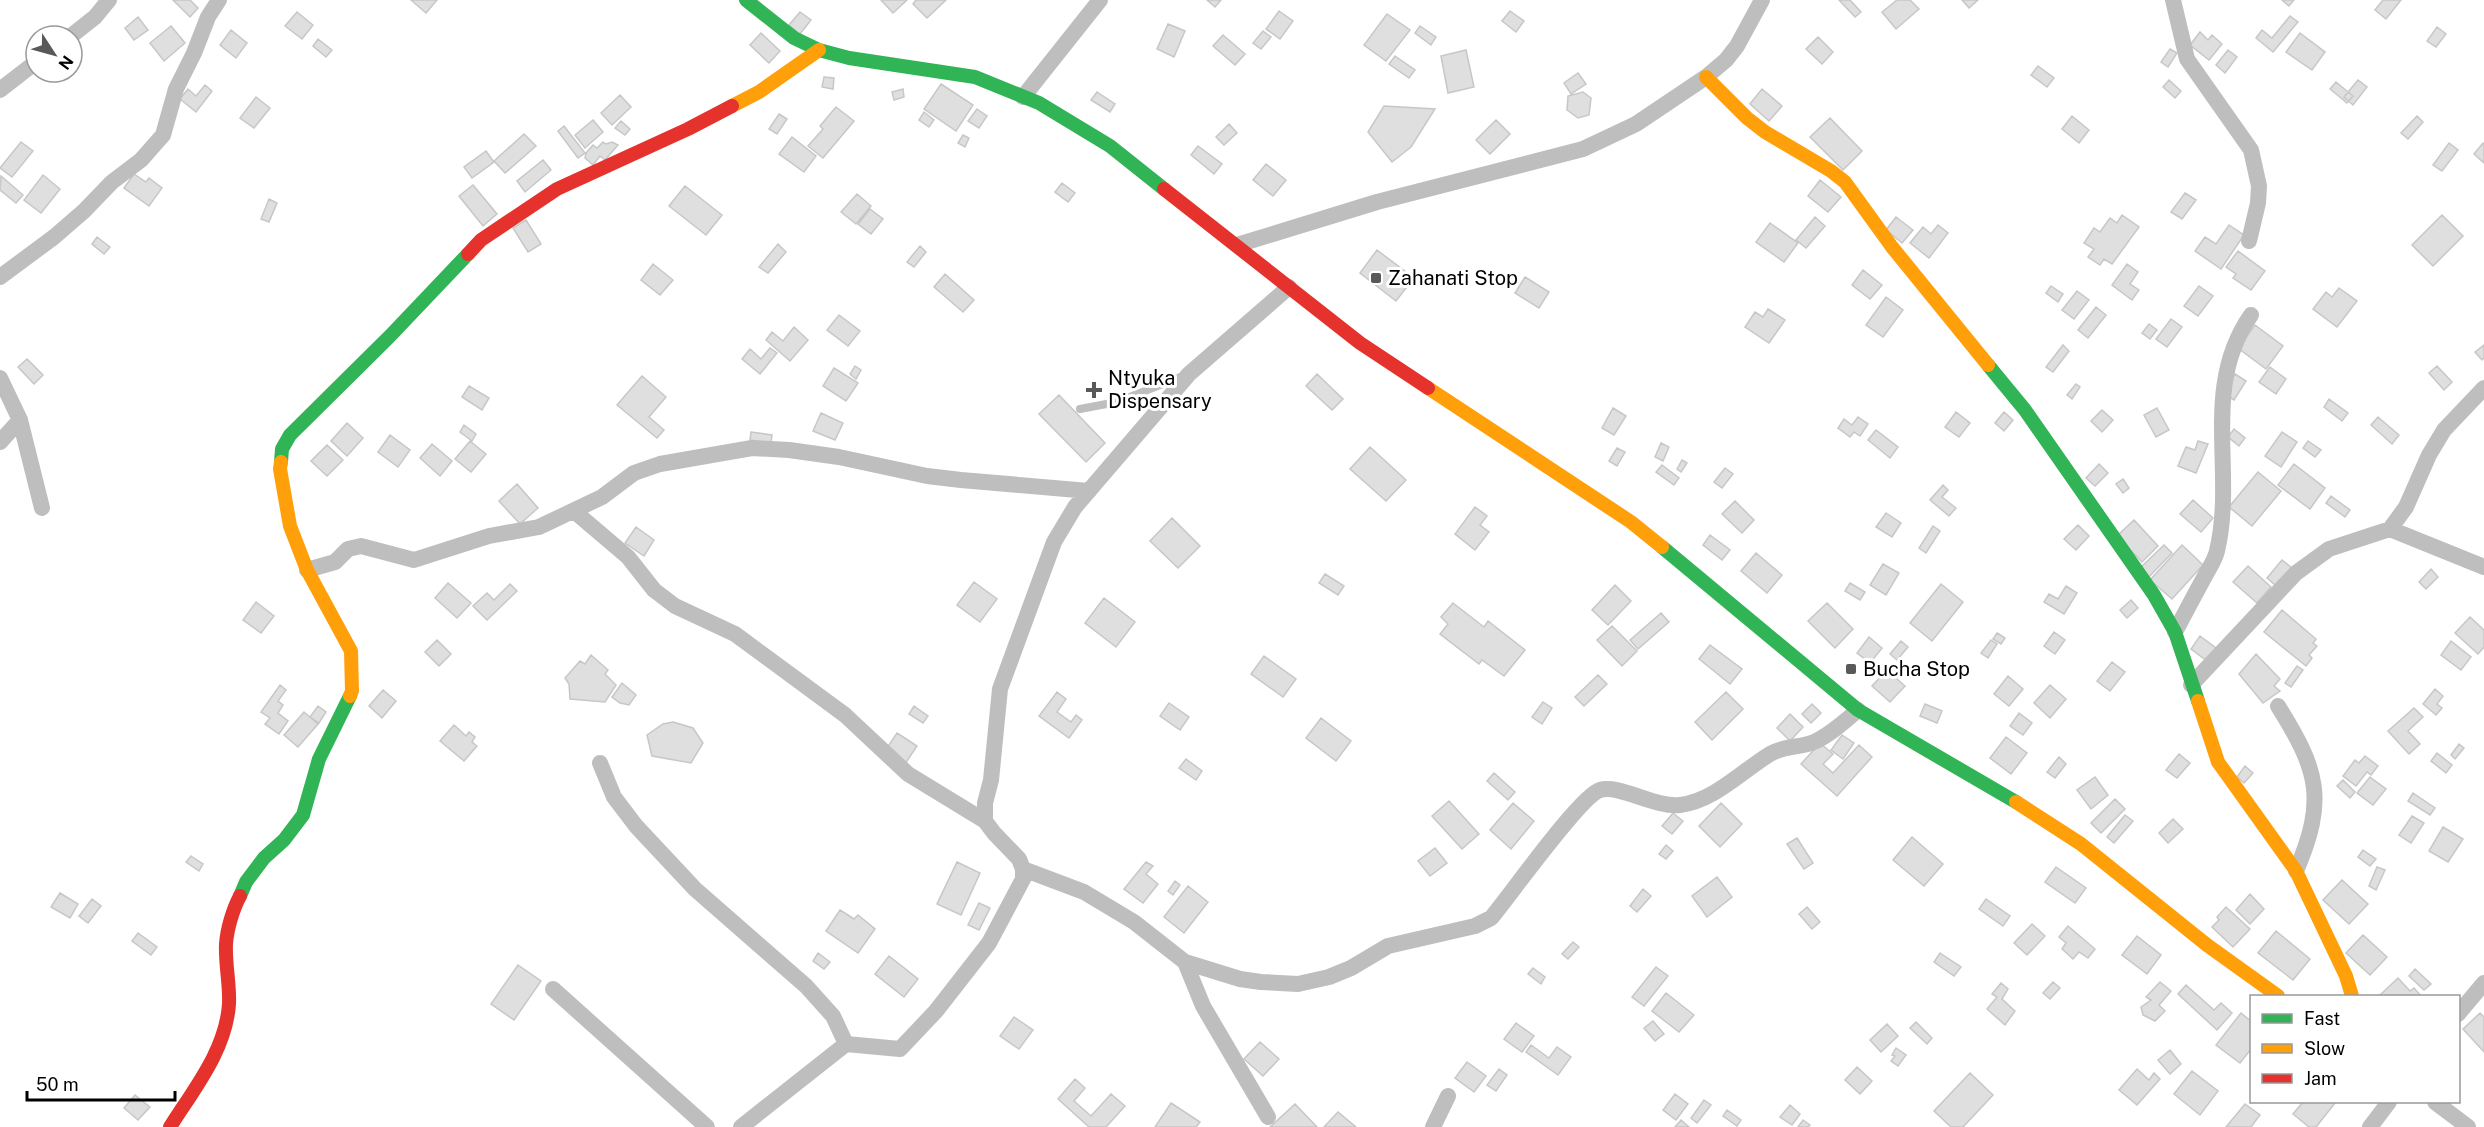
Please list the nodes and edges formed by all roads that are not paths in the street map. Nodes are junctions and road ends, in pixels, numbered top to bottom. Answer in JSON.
{"nodes":[{"id":1,"x":109,"y":0,"type":"edge"},
{"id":2,"x":219,"y":0,"type":"edge"},
{"id":3,"x":746,"y":0,"type":"edge"},
{"id":4,"x":1100,"y":0,"type":"edge"},
{"id":5,"x":1761,"y":0,"type":"edge"},
{"id":6,"x":2172,"y":0,"type":"edge"},
{"id":7,"x":84,"y":26,"type":"edge"},
{"id":8,"x":819,"y":50,"type":"junction"},
{"id":9,"x":24,"y":71,"type":"edge"},
{"id":10,"x":1706,"y":77,"type":"junction"},
{"id":11,"x":0,"y":90,"type":"edge"},
{"id":12,"x":1023,"y":97,"type":"junction"},
{"id":13,"x":2249,"y":242,"type":"dead end"},
{"id":14,"x":1237,"y":245,"type":"junction"},
{"id":15,"x":0,"y":277,"type":"edge"},
{"id":16,"x":1289,"y":287,"type":"junction"},
{"id":17,"x":2251,"y":315,"type":"dead end"},
{"id":18,"x":1189,"y":374,"type":"junction"},
{"id":19,"x":0,"y":378,"type":"edge"},
{"id":20,"x":2484,"y":388,"type":"edge"},
{"id":21,"x":1080,"y":409,"type":"dead end"},
{"id":22,"x":20,"y":420,"type":"junction"},
{"id":23,"x":0,"y":442,"type":"edge"},
{"id":24,"x":1089,"y":491,"type":"junction"},
{"id":25,"x":42,"y":508,"type":"dead end"},
{"id":26,"x":575,"y":512,"type":"junction"},
{"id":27,"x":2390,"y":529,"type":"junction"},
{"id":28,"x":2484,"y":567,"type":"edge"},
{"id":29,"x":307,"y":570,"type":"junction"},
{"id":30,"x":2175,"y":632,"type":"junction"},
{"id":31,"x":2191,"y":685,"type":"junction"},
{"id":32,"x":2278,"y":706,"type":"dead end"},
{"id":33,"x":1858,"y":710,"type":"junction"},
{"id":34,"x":600,"y":763,"type":"dead end"},
{"id":35,"x":985,"y":821,"type":"junction"},
{"id":36,"x":1023,"y":869,"type":"junction"},
{"id":37,"x":2296,"y":871,"type":"junction"},
{"id":38,"x":1185,"y":962,"type":"junction"},
{"id":39,"x":2484,"y":983,"type":"edge"},
{"id":40,"x":554,"y":989,"type":"dead end"},
{"id":41,"x":2277,"y":995,"type":"edge"},
{"id":42,"x":2352,"y":995,"type":"edge"},
{"id":43,"x":2460,"y":1012,"type":"edge"},
{"id":44,"x":846,"y":1044,"type":"junction"},
{"id":45,"x":1448,"y":1096,"type":"dead end"},
{"id":46,"x":2388,"y":1103,"type":"edge"},
{"id":47,"x":2438,"y":1103,"type":"edge"},
{"id":48,"x":1268,"y":1118,"type":"dead end"},
{"id":49,"x":170,"y":1127,"type":"edge"},
{"id":50,"x":706,"y":1127,"type":"edge"},
{"id":51,"x":741,"y":1127,"type":"edge"},
{"id":52,"x":1433,"y":1127,"type":"edge"},
{"id":53,"x":2370,"y":1127,"type":"edge"},
{"id":54,"x":2468,"y":1127,"type":"edge"}],
"edges":[{"from":1,"to":7,"type":"street"},
{"from":2,"to":15,"type":"street"},
{"from":3,"to":8,"type":"street"},
{"from":4,"to":12,"type":"street"},
{"from":5,"to":10,"type":"street"},
{"from":6,"to":13,"type":"street"},
{"from":8,"to":12,"type":"street"},
{"from":8,"to":29,"type":"street"},
{"from":9,"to":11,"type":"street"},
{"from":10,"to":14,"type":"street"},
{"from":10,"to":30,"type":"street"},
{"from":12,"to":14,"type":"street"},
{"from":14,"to":16,"type":"street"},
{"from":16,"to":18,"type":"street"},
{"from":16,"to":33,"type":"street"},
{"from":17,"to":30,"type":"street"},
{"from":18,"to":21,"type":"lane"},
{"from":18,"to":24,"type":"street"},
{"from":19,"to":22,"type":"street"},
{"from":20,"to":27,"type":"street"},
{"from":22,"to":23,"type":"street"},
{"from":22,"to":25,"type":"street"},
{"from":24,"to":26,"type":"street"},
{"from":24,"to":35,"type":"street"},
{"from":26,"to":29,"type":"street"},
{"from":26,"to":35,"type":"street"},
{"from":27,"to":28,"type":"street"},
{"from":27,"to":31,"type":"street"},
{"from":29,"to":49,"type":"street"},
{"from":30,"to":31,"type":"street"},
{"from":31,"to":37,"type":"street"},
{"from":32,"to":37,"type":"street"},
{"from":33,"to":38,"type":"street"},
{"from":33,"to":41,"type":"street"},
{"from":34,"to":44,"type":"street"},
{"from":35,"to":36,"type":"street"},
{"from":36,"to":38,"type":"street"},
{"from":36,"to":44,"type":"street"},
{"from":37,"to":42,"type":"street"},
{"from":38,"to":48,"type":"street"},
{"from":39,"to":43,"type":"street"},
{"from":40,"to":50,"type":"street"},
{"from":44,"to":51,"type":"street"},
{"from":45,"to":52,"type":"street"},
{"from":46,"to":53,"type":"street"},
{"from":47,"to":54,"type":"street"}]}
